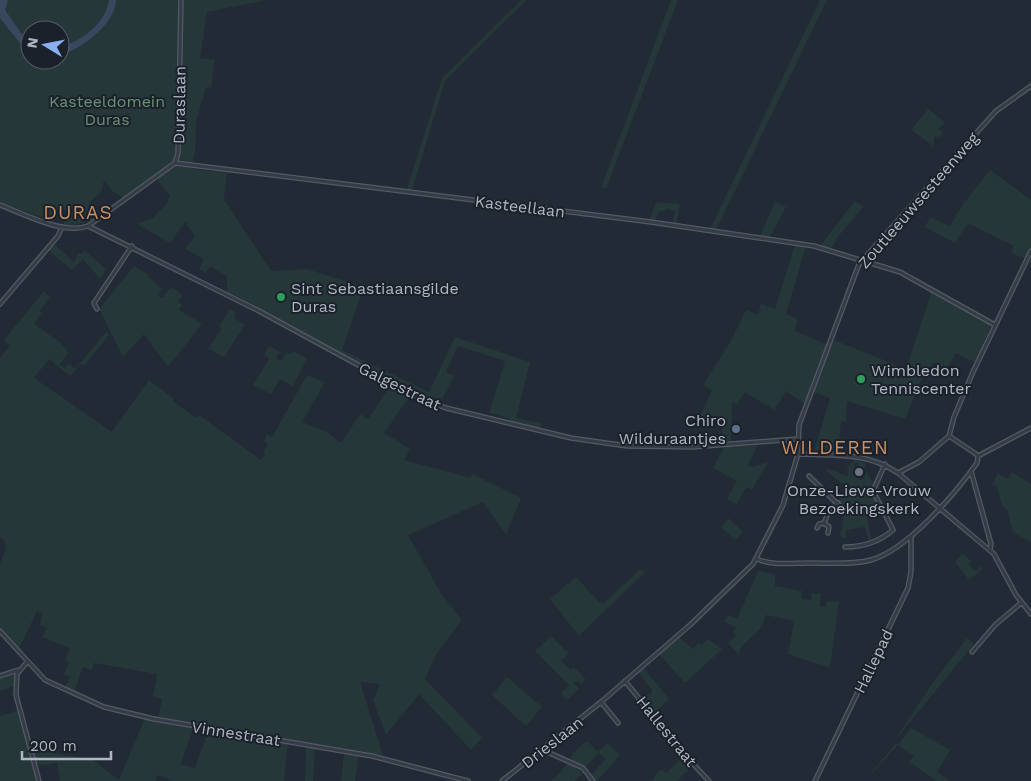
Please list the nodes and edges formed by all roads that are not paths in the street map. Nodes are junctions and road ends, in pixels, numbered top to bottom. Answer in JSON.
{"nodes":[{"id":1,"x":181,"y":0,"type":"edge"},
{"id":2,"x":1031,"y":86,"type":"edge"},
{"id":3,"x":175,"y":163,"type":"junction"},
{"id":4,"x":0,"y":205,"type":"edge"},
{"id":5,"x":88,"y":226,"type":"junction"},
{"id":6,"x":62,"y":227,"type":"junction"},
{"id":7,"x":132,"y":246,"type":"junction"},
{"id":8,"x":1031,"y":251,"type":"edge"},
{"id":9,"x":862,"y":260,"type":"junction"},
{"id":10,"x":0,"y":304,"type":"edge"},
{"id":11,"x":97,"y":309,"type":"dead end"},
{"id":12,"x":995,"y":324,"type":"junction"},
{"id":13,"x":1031,"y":428,"type":"edge"},
{"id":14,"x":949,"y":436,"type":"junction"},
{"id":15,"x":797,"y":439,"type":"junction"},
{"id":16,"x":798,"y":454,"type":"junction"},
{"id":17,"x":978,"y":456,"type":"junction"},
{"id":18,"x":885,"y":464,"type":"junction"},
{"id":19,"x":971,"y":470,"type":"junction"},
{"id":20,"x":898,"y":473,"type":"junction"},
{"id":21,"x":809,"y":476,"type":"dead end"},
{"id":22,"x":838,"y":503,"type":"junction"},
{"id":23,"x":880,"y":504,"type":"junction"},
{"id":24,"x":939,"y":508,"type":"junction"},
{"id":25,"x":824,"y":524,"type":"junction"},
{"id":26,"x":817,"y":528,"type":"dead end"},
{"id":27,"x":828,"y":533,"type":"dead end"},
{"id":28,"x":911,"y":537,"type":"junction"},
{"id":29,"x":846,"y":547,"type":"dead end"},
{"id":30,"x":990,"y":550,"type":"junction"},
{"id":31,"x":757,"y":559,"type":"junction"},
{"id":32,"x":1021,"y":603,"type":"junction"},
{"id":33,"x":1031,"y":614,"type":"edge"},
{"id":34,"x":0,"y":631,"type":"edge"},
{"id":35,"x":972,"y":652,"type":"dead end"},
{"id":36,"x":27,"y":662,"type":"junction"},
{"id":37,"x":18,"y":670,"type":"junction"},
{"id":38,"x":0,"y":676,"type":"edge"},
{"id":39,"x":625,"y":681,"type":"junction"},
{"id":40,"x":601,"y":702,"type":"junction"},
{"id":41,"x":618,"y":723,"type":"dead end"},
{"id":42,"x":543,"y":750,"type":"junction"},
{"id":43,"x":39,"y":781,"type":"edge"},
{"id":44,"x":468,"y":781,"type":"edge"},
{"id":45,"x":502,"y":781,"type":"edge"},
{"id":46,"x":594,"y":781,"type":"edge"},
{"id":47,"x":709,"y":781,"type":"edge"},
{"id":48,"x":815,"y":781,"type":"edge"}],
"edges":[{"from":1,"to":3,"type":"street","name":"Duraslaan"},
{"from":2,"to":9,"type":"street","name":"Zoutleeuwsesteenweg"},
{"from":3,"to":5,"type":"street","name":"Duraslaan"},
{"from":3,"to":9,"type":"street","name":"Kasteellaan"},
{"from":4,"to":6,"type":"street"},
{"from":5,"to":6,"type":"street","name":"Galgestraat"},
{"from":5,"to":7,"type":"street","name":"Galgestraat"},
{"from":6,"to":10,"type":"street"},
{"from":7,"to":11,"type":"street"},
{"from":7,"to":15,"type":"street","name":"Galgestraat"},
{"from":8,"to":12,"type":"street"},
{"from":9,"to":12,"type":"street","name":"Kasteellaan"},
{"from":9,"to":15,"type":"street","name":"Zoutleeuwsesteenweg"},
{"from":12,"to":14,"type":"street"},
{"from":13,"to":17,"type":"street"},
{"from":14,"to":17,"type":"street"},
{"from":14,"to":20,"type":"street"},
{"from":15,"to":16,"type":"street","name":"Zoutleeuwsesteenweg"},
{"from":16,"to":18,"type":"street"},
{"from":16,"to":31,"type":"street","name":"Zoutleeuwsesteenweg"},
{"from":17,"to":19,"type":"street"},
{"from":18,"to":20,"type":"street"},
{"from":18,"to":23,"type":"street"},
{"from":19,"to":24,"type":"street"},
{"from":19,"to":30,"type":"street"},
{"from":20,"to":24,"type":"street"},
{"from":21,"to":22,"type":"street"},
{"from":22,"to":23,"type":"street"},
{"from":22,"to":25,"type":"street"},
{"from":23,"to":29,"type":"street"},
{"from":24,"to":28,"type":"street"},
{"from":24,"to":30,"type":"street"},
{"from":25,"to":26,"type":"street"},
{"from":25,"to":27,"type":"street"},
{"from":28,"to":31,"type":"street"},
{"from":28,"to":48,"type":"street","name":"Hallepad"},
{"from":30,"to":32,"type":"street"},
{"from":31,"to":39,"type":"street","name":"Zoutleeuwsesteenweg"},
{"from":32,"to":33,"type":"street"},
{"from":32,"to":35,"type":"street"},
{"from":34,"to":36,"type":"street","name":"Vinnestraat"},
{"from":36,"to":37,"type":"street"},
{"from":36,"to":44,"type":"street","name":"Vinnestraat"},
{"from":37,"to":38,"type":"street"},
{"from":37,"to":43,"type":"street"},
{"from":39,"to":40,"type":"street","name":"Drieslaan"},
{"from":39,"to":47,"type":"street","name":"Hallestraat"},
{"from":40,"to":41,"type":"street"},
{"from":40,"to":42,"type":"street","name":"Drieslaan"},
{"from":42,"to":45,"type":"street","name":"Drieslaan"},
{"from":42,"to":46,"type":"street"}]}
